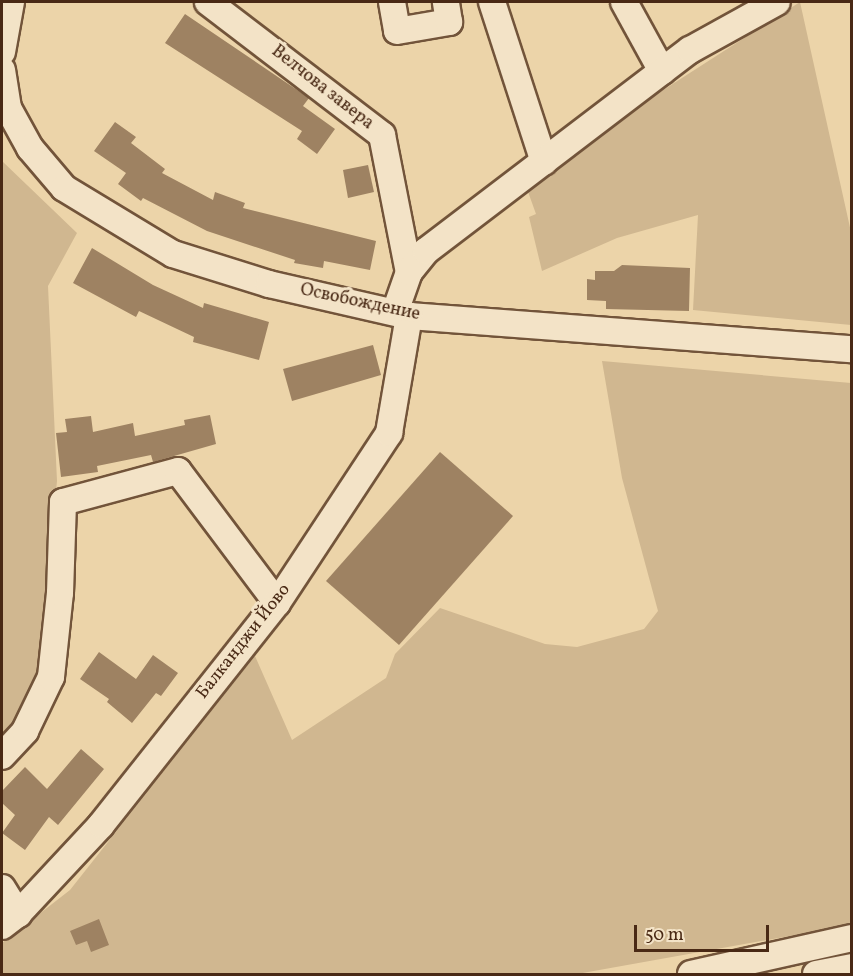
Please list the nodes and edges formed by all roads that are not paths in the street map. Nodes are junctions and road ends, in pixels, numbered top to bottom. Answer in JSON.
{"nodes":[{"id":1,"x":11,"y":2,"type":"edge"},
{"id":2,"x":208,"y":2,"type":"edge"},
{"id":3,"x":392,"y":2,"type":"edge"},
{"id":4,"x":446,"y":2,"type":"edge"},
{"id":5,"x":492,"y":2,"type":"edge"},
{"id":6,"x":624,"y":2,"type":"edge"},
{"id":7,"x":777,"y":2,"type":"edge"},
{"id":8,"x":2,"y":52,"type":"edge"},
{"id":9,"x":2,"y":70,"type":"edge"},
{"id":10,"x":662,"y":71,"type":"junction"},
{"id":11,"x":543,"y":162,"type":"junction"},
{"id":12,"x":409,"y":272,"type":"junction"},
{"id":13,"x":402,"y":314,"type":"junction"},
{"id":14,"x":852,"y":349,"type":"edge"},
{"id":15,"x":277,"y":603,"type":"junction"},
{"id":16,"x":2,"y":756,"type":"edge"},
{"id":17,"x":2,"y":888,"type":"edge"},
{"id":18,"x":10,"y":920,"type":"edge"},
{"id":19,"x":852,"y":938,"type":"edge"},
{"id":20,"x":852,"y":967,"type":"edge"},
{"id":21,"x":691,"y":975,"type":"edge"},
{"id":22,"x":816,"y":975,"type":"edge"}],
"edges":[{"from":1,"to":8,"type":"street"},
{"from":2,"to":12,"type":"street","name":"Велчова завера"},
{"from":3,"to":4,"type":"street"},
{"from":5,"to":11,"type":"street"},
{"from":6,"to":10,"type":"street"},
{"from":7,"to":10,"type":"street"},
{"from":9,"to":13,"type":"street","name":"Освобождение"},
{"from":10,"to":11,"type":"street"},
{"from":11,"to":12,"type":"street"},
{"from":12,"to":13,"type":"street","name":"Балканджи Йово"},
{"from":13,"to":14,"type":"street","name":"Освобождение"},
{"from":13,"to":15,"type":"street","name":"Балканджи Йово"},
{"from":15,"to":16,"type":"street"},
{"from":15,"to":18,"type":"street","name":"Балканджи Йово"},
{"from":17,"to":18,"type":"street"},
{"from":19,"to":21,"type":"street"},
{"from":20,"to":22,"type":"street"}]}
